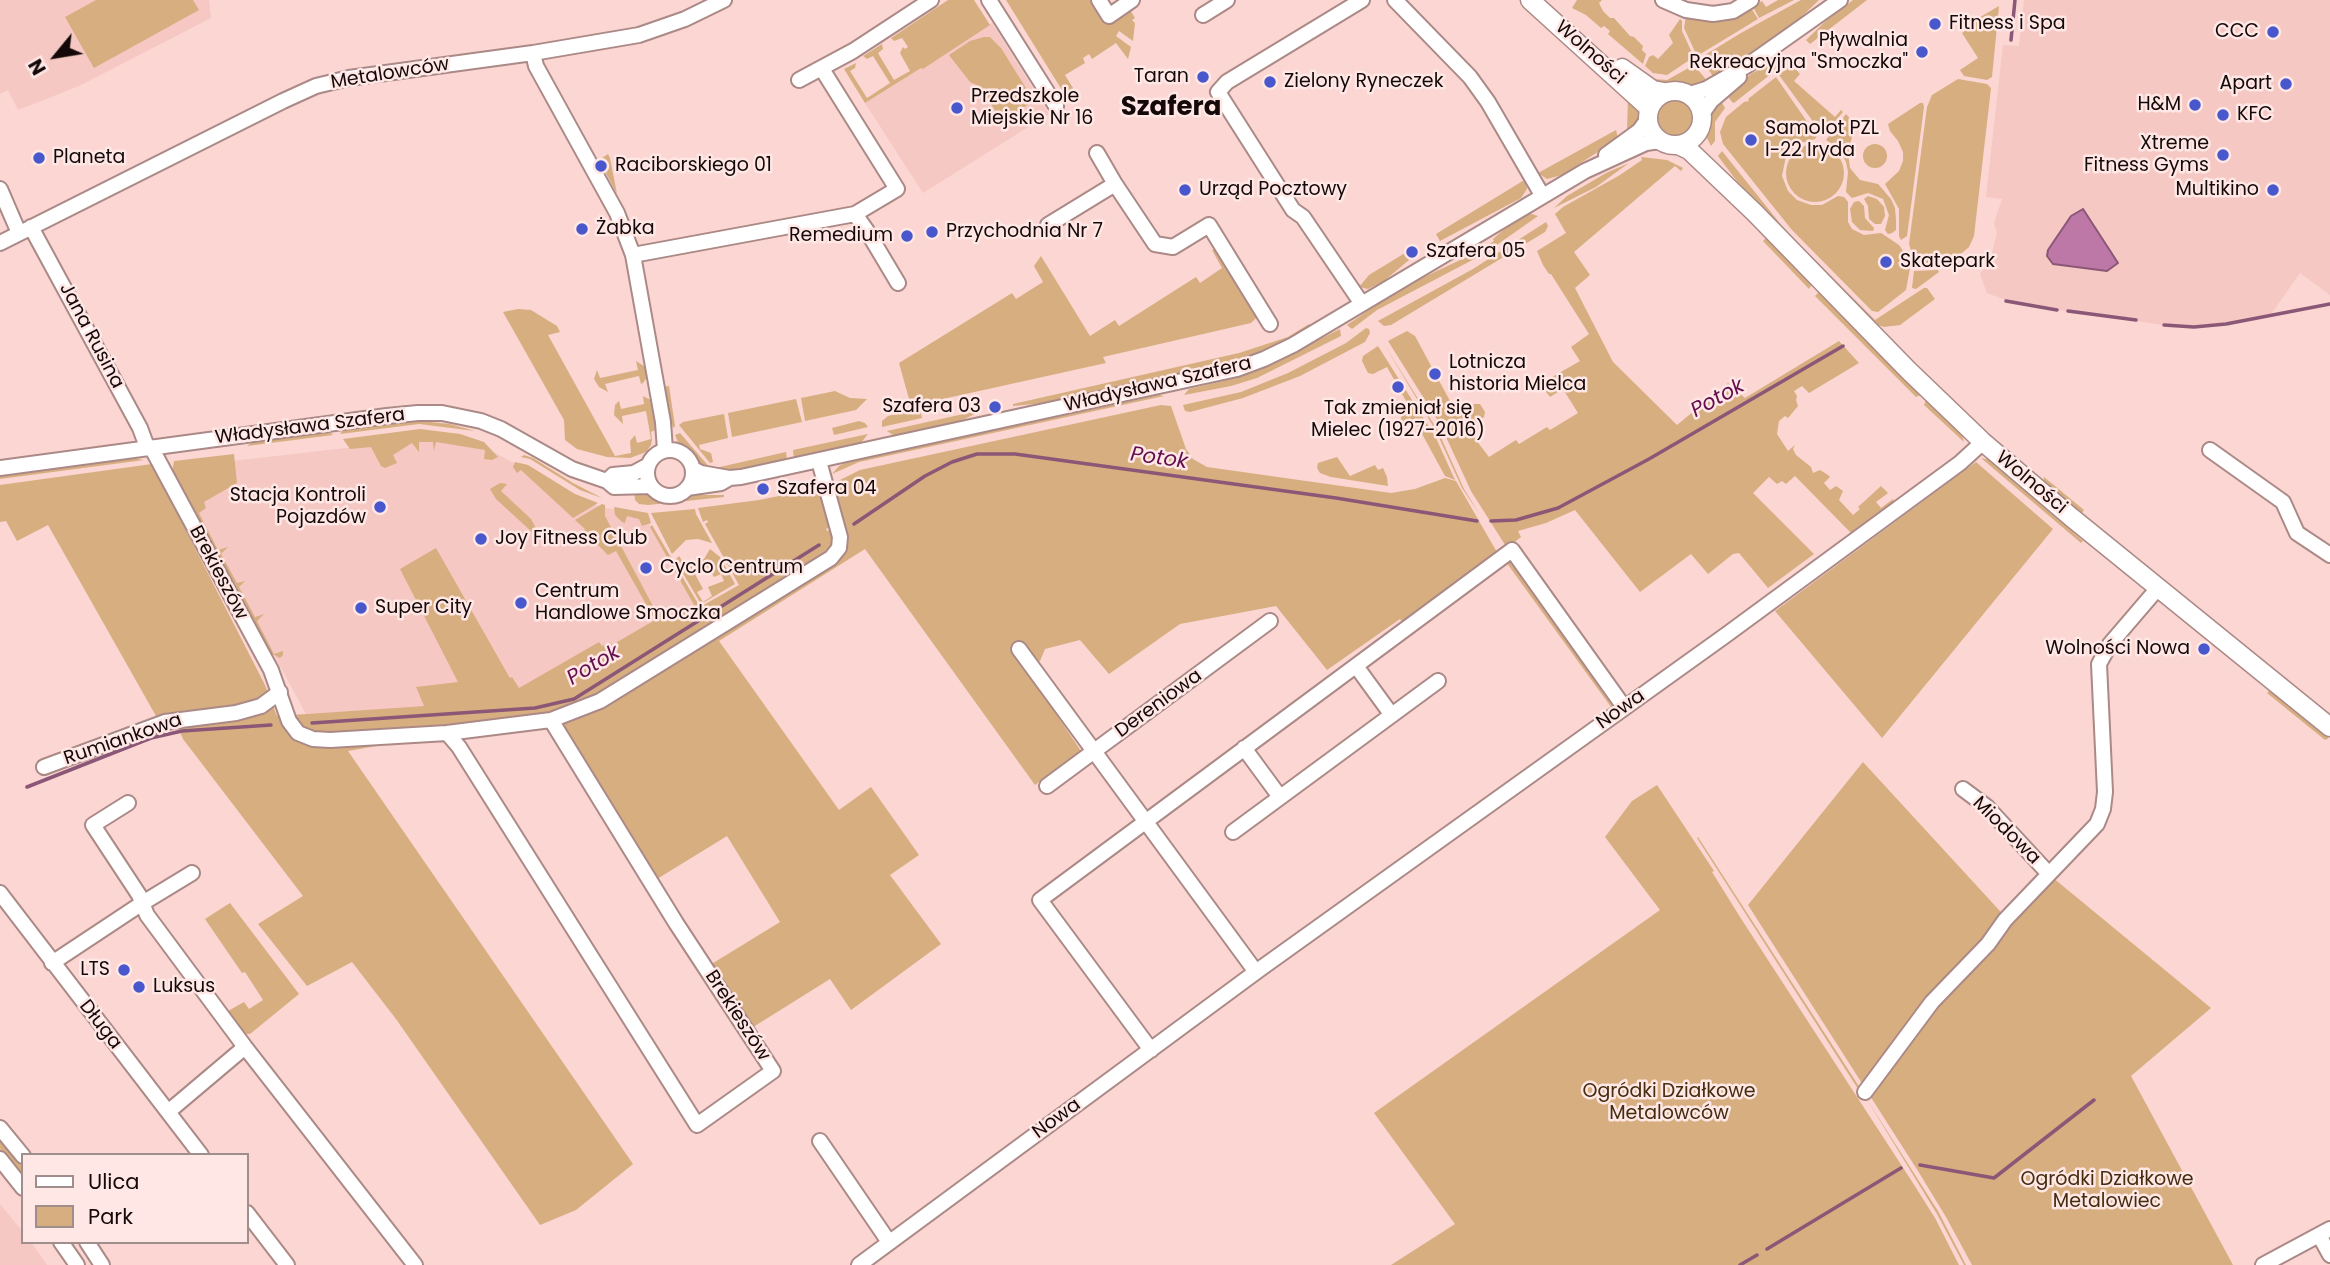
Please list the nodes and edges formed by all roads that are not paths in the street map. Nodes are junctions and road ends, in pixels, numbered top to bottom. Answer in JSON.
{"nodes":[{"id":1,"x":724,"y":0,"type":"edge"},
{"id":2,"x":931,"y":0,"type":"edge"},
{"id":3,"x":989,"y":0,"type":"edge"},
{"id":4,"x":1100,"y":0,"type":"edge"},
{"id":5,"x":1227,"y":0,"type":"edge"},
{"id":6,"x":1362,"y":0,"type":"edge"},
{"id":7,"x":1395,"y":0,"type":"edge"},
{"id":8,"x":1530,"y":0,"type":"edge"},
{"id":9,"x":1547,"y":0,"type":"edge"},
{"id":10,"x":1663,"y":0,"type":"edge"},
{"id":11,"x":1751,"y":0,"type":"edge"},
{"id":12,"x":1840,"y":0,"type":"edge"},
{"id":13,"x":1133,"y":1,"type":"edge"},
{"id":14,"x":1203,"y":15,"type":"dead end"},
{"id":15,"x":533,"y":53,"type":"junction"},
{"id":16,"x":1748,"y":65,"type":"junction"},
{"id":17,"x":822,"y":69,"type":"junction"},
{"id":18,"x":799,"y":80,"type":"dead end"},
{"id":19,"x":1664,"y":92,"type":"junction"},
{"id":20,"x":1690,"y":94,"type":"junction"},
{"id":21,"x":1056,"y":106,"type":"dead end"},
{"id":22,"x":1648,"y":114,"type":"junction"},
{"id":23,"x":1701,"y":120,"type":"junction"},
{"id":24,"x":1660,"y":141,"type":"junction"},
{"id":25,"x":1678,"y":145,"type":"junction"},
{"id":26,"x":1097,"y":153,"type":"dead end"},
{"id":27,"x":1586,"y":171,"type":"junction"},
{"id":28,"x":1115,"y":184,"type":"junction"},
{"id":29,"x":0,"y":191,"type":"edge"},
{"id":30,"x":1542,"y":195,"type":"junction"},
{"id":31,"x":1755,"y":213,"type":"junction"},
{"id":32,"x":855,"y":214,"type":"junction"},
{"id":33,"x":1048,"y":225,"type":"dead end"},
{"id":34,"x":25,"y":230,"type":"junction"},
{"id":35,"x":0,"y":243,"type":"edge"},
{"id":36,"x":634,"y":255,"type":"junction"},
{"id":37,"x":898,"y":283,"type":"dead end"},
{"id":38,"x":1362,"y":304,"type":"junction"},
{"id":39,"x":1270,"y":324,"type":"dead end"},
{"id":40,"x":1983,"y":442,"type":"junction"},
{"id":41,"x":149,"y":447,"type":"junction"},
{"id":42,"x":665,"y":450,"type":"junction"},
{"id":43,"x":2210,"y":450,"type":"dead end"},
{"id":44,"x":819,"y":461,"type":"junction"},
{"id":45,"x":648,"y":466,"type":"junction"},
{"id":46,"x":0,"y":468,"type":"edge"},
{"id":47,"x":693,"y":468,"type":"junction"},
{"id":48,"x":729,"y":478,"type":"junction"},
{"id":49,"x":607,"y":481,"type":"junction"},
{"id":50,"x":651,"y":486,"type":"junction"},
{"id":51,"x":687,"y":488,"type":"junction"},
{"id":52,"x":2330,"y":555,"type":"edge"},
{"id":53,"x":2158,"y":588,"type":"junction"},
{"id":54,"x":1270,"y":621,"type":"dead end"},
{"id":55,"x":1019,"y":649,"type":"dead end"},
{"id":56,"x":1356,"y":666,"type":"junction"},
{"id":57,"x":1438,"y":681,"type":"dead end"},
{"id":58,"x":281,"y":696,"type":"junction"},
{"id":59,"x":1624,"y":708,"type":"junction"},
{"id":60,"x":1391,"y":714,"type":"junction"},
{"id":61,"x":551,"y":720,"type":"junction"},
{"id":62,"x":2330,"y":727,"type":"edge"},
{"id":63,"x":447,"y":733,"type":"junction"},
{"id":64,"x":1244,"y":748,"type":"junction"},
{"id":65,"x":1094,"y":752,"type":"junction"},
{"id":66,"x":44,"y":767,"type":"dead end"},
{"id":67,"x":1047,"y":786,"type":"dead end"},
{"id":68,"x":1963,"y":789,"type":"dead end"},
{"id":69,"x":1280,"y":797,"type":"junction"},
{"id":70,"x":128,"y":803,"type":"dead end"},
{"id":71,"x":1146,"y":821,"type":"junction"},
{"id":72,"x":1233,"y":832,"type":"dead end"},
{"id":73,"x":192,"y":873,"type":"dead end"},
{"id":74,"x":2049,"y":874,"type":"junction"},
{"id":75,"x":0,"y":893,"type":"edge"},
{"id":76,"x":141,"y":904,"type":"junction"},
{"id":77,"x":52,"y":963,"type":"junction"},
{"id":78,"x":1256,"y":972,"type":"junction"},
{"id":79,"x":245,"y":1046,"type":"junction"},
{"id":80,"x":1151,"y":1049,"type":"junction"},
{"id":81,"x":1865,"y":1092,"type":"dead end"},
{"id":82,"x":168,"y":1112,"type":"junction"},
{"id":83,"x":0,"y":1128,"type":"edge"},
{"id":84,"x":820,"y":1141,"type":"dead end"},
{"id":85,"x":199,"y":1153,"type":"edge"},
{"id":86,"x":21,"y":1154,"type":"edge"},
{"id":87,"x":0,"y":1159,"type":"edge"},
{"id":88,"x":21,"y":1185,"type":"edge"},
{"id":89,"x":248,"y":1214,"type":"edge"},
{"id":90,"x":2325,"y":1232,"type":"edge"},
{"id":91,"x":889,"y":1242,"type":"junction"},
{"id":92,"x":62,"y":1244,"type":"edge"},
{"id":93,"x":88,"y":1244,"type":"edge"},
{"id":94,"x":2330,"y":1255,"type":"edge"},
{"id":95,"x":77,"y":1265,"type":"edge"},
{"id":96,"x":102,"y":1265,"type":"edge"},
{"id":97,"x":287,"y":1265,"type":"edge"},
{"id":98,"x":415,"y":1265,"type":"edge"},
{"id":99,"x":859,"y":1265,"type":"edge"},
{"id":100,"x":2263,"y":1265,"type":"edge"}],
"edges":[{"from":1,"to":15,"type":"street","name":"Metalowców"},
{"from":2,"to":17,"type":"street"},
{"from":3,"to":21,"type":"street"},
{"from":4,"to":13,"type":"street"},
{"from":5,"to":14,"type":"street"},
{"from":6,"to":38,"type":"street"},
{"from":7,"to":30,"type":"street"},
{"from":8,"to":22,"type":"main road","name":"Wolności"},
{"from":9,"to":19,"type":"main road","name":"Wolności"},
{"from":10,"to":11,"type":"street"},
{"from":12,"to":16,"type":"street"},
{"from":15,"to":34,"type":"street","name":"Metalowców"},
{"from":15,"to":36,"type":"street"},
{"from":16,"to":20,"type":"street"},
{"from":16,"to":23,"type":"street"},
{"from":17,"to":18,"type":"street"},
{"from":17,"to":32,"type":"street"},
{"from":19,"to":20,"type":"main road"},
{"from":19,"to":22,"type":"main road"},
{"from":20,"to":23,"type":"main road"},
{"from":22,"to":24,"type":"main road"},
{"from":22,"to":27,"type":"street","name":"Władysława Szafera"},
{"from":23,"to":25,"type":"main road"},
{"from":23,"to":31,"type":"main road","name":"Wolności"},
{"from":24,"to":25,"type":"main road"},
{"from":24,"to":27,"type":"street","name":"Władysława Szafera"},
{"from":25,"to":31,"type":"main road","name":"Wolności"},
{"from":26,"to":28,"type":"street"},
{"from":27,"to":30,"type":"street","name":"Władysława Szafera"},
{"from":28,"to":33,"type":"street"},
{"from":28,"to":39,"type":"street"},
{"from":29,"to":34,"type":"street","name":"Jana Rusina"},
{"from":30,"to":38,"type":"street","name":"Władysława Szafera"},
{"from":31,"to":40,"type":"main road","name":"Wolności"},
{"from":32,"to":36,"type":"street"},
{"from":32,"to":37,"type":"street"},
{"from":34,"to":35,"type":"street","name":"Metalowców"},
{"from":34,"to":41,"type":"street","name":"Jana Rusina"},
{"from":36,"to":42,"type":"street"},
{"from":38,"to":44,"type":"street","name":"Władysława Szafera"},
{"from":40,"to":53,"type":"main road","name":"Wolności"},
{"from":40,"to":59,"type":"street","name":"Nowa"},
{"from":41,"to":46,"type":"street","name":"Władysława Szafera"},
{"from":41,"to":49,"type":"street","name":"Władysława Szafera"},
{"from":41,"to":58,"type":"street","name":"Brekieszów"},
{"from":42,"to":45,"type":"street"},
{"from":42,"to":47,"type":"street"},
{"from":43,"to":52,"type":"street"},
{"from":44,"to":48,"type":"street","name":"Władysława Szafera"},
{"from":44,"to":61,"type":"street"},
{"from":45,"to":49,"type":"street"},
{"from":45,"to":50,"type":"street"},
{"from":47,"to":48,"type":"street","name":"Władysława Szafera"},
{"from":47,"to":51,"type":"street"},
{"from":48,"to":51,"type":"street","name":"Władysława Szafera"},
{"from":49,"to":50,"type":"street","name":"Władysława Szafera"},
{"from":50,"to":51,"type":"street"},
{"from":53,"to":62,"type":"main road","name":"Wolności"},
{"from":53,"to":74,"type":"street"},
{"from":54,"to":65,"type":"street","name":"Dereniowa"},
{"from":55,"to":65,"type":"street"},
{"from":56,"to":59,"type":"street"},
{"from":56,"to":60,"type":"street"},
{"from":56,"to":64,"type":"street"},
{"from":57,"to":60,"type":"street"},
{"from":58,"to":63,"type":"street","name":"Brekieszów"},
{"from":58,"to":66,"type":"street","name":"Rumiankowa"},
{"from":59,"to":78,"type":"street","name":"Nowa"},
{"from":60,"to":69,"type":"street"},
{"from":61,"to":63,"type":"street"},
{"from":61,"to":63,"type":"street","name":"Brekieszów"},
{"from":64,"to":69,"type":"street"},
{"from":64,"to":71,"type":"street"},
{"from":65,"to":67,"type":"street","name":"Dereniowa"},
{"from":65,"to":71,"type":"street"},
{"from":68,"to":74,"type":"street","name":"Miodowa"},
{"from":69,"to":72,"type":"street"},
{"from":70,"to":76,"type":"street"},
{"from":71,"to":78,"type":"street"},
{"from":71,"to":80,"type":"street"},
{"from":73,"to":76,"type":"street"},
{"from":74,"to":81,"type":"street"},
{"from":75,"to":77,"type":"street","name":"Długa"},
{"from":76,"to":77,"type":"street"},
{"from":76,"to":79,"type":"street"},
{"from":77,"to":82,"type":"street","name":"Długa"},
{"from":78,"to":80,"type":"street","name":"Nowa"},
{"from":79,"to":82,"type":"street"},
{"from":79,"to":98,"type":"street"},
{"from":80,"to":91,"type":"street","name":"Nowa"},
{"from":82,"to":85,"type":"street","name":"Długa"},
{"from":83,"to":86,"type":"street"},
{"from":84,"to":91,"type":"street"},
{"from":87,"to":88,"type":"street"},
{"from":89,"to":97,"type":"street"},
{"from":90,"to":94,"type":"street"},
{"from":90,"to":100,"type":"street"},
{"from":91,"to":99,"type":"street","name":"Nowa"},
{"from":92,"to":95,"type":"street"},
{"from":93,"to":96,"type":"street"}]}
